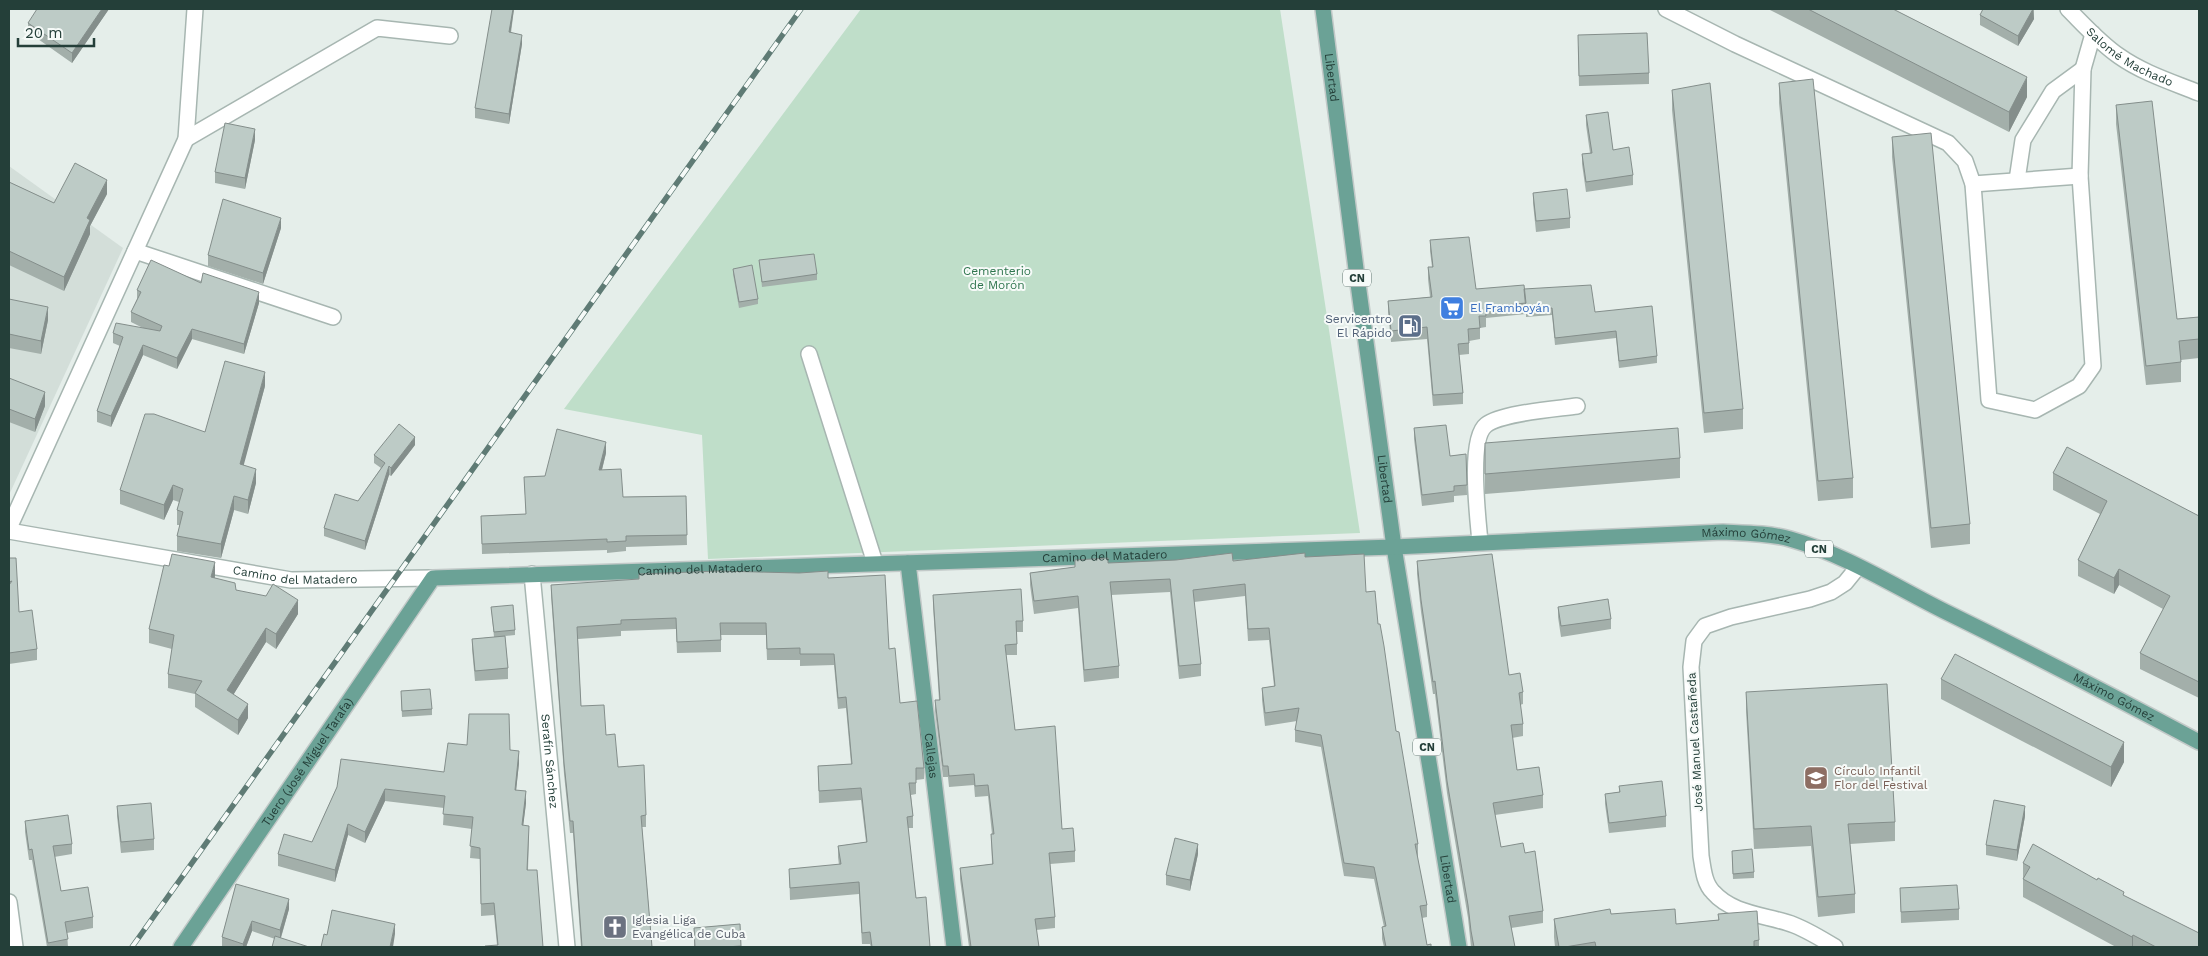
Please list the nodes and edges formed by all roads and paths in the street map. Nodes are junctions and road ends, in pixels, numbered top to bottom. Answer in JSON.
{"nodes":[{"id":1,"x":196,"y":9,"type":"edge"},
{"id":2,"x":1323,"y":9,"type":"edge"},
{"id":3,"x":1666,"y":9,"type":"edge"},
{"id":4,"x":2068,"y":9,"type":"edge"},
{"id":5,"x":2093,"y":34,"type":"junction"},
{"id":6,"x":450,"y":36,"type":"dead end"},
{"id":7,"x":2083,"y":69,"type":"junction"},
{"id":8,"x":2199,"y":94,"type":"edge"},
{"id":9,"x":186,"y":139,"type":"junction"},
{"id":10,"x":2080,"y":176,"type":"junction"},
{"id":11,"x":2017,"y":180,"type":"junction"},
{"id":12,"x":1973,"y":184,"type":"junction"},
{"id":13,"x":135,"y":251,"type":"junction"},
{"id":14,"x":333,"y":317,"type":"dead end"},
{"id":15,"x":810,"y":354,"type":"dead end"},
{"id":16,"x":1577,"y":406,"type":"dead end"},
{"id":17,"x":9,"y":530,"type":"edge"},
{"id":18,"x":1480,"y":542,"type":"junction"},
{"id":19,"x":1394,"y":547,"type":"junction"},
{"id":20,"x":875,"y":563,"type":"junction"},
{"id":21,"x":908,"y":563,"type":"junction"},
{"id":22,"x":1858,"y":568,"type":"junction"},
{"id":23,"x":532,"y":574,"type":"junction"},
{"id":24,"x":433,"y":578,"type":"junction"},
{"id":25,"x":2199,"y":742,"type":"edge"},
{"id":26,"x":9,"y":902,"type":"edge"},
{"id":27,"x":15,"y":947,"type":"edge"},
{"id":28,"x":181,"y":947,"type":"edge"},
{"id":29,"x":567,"y":947,"type":"edge"},
{"id":30,"x":954,"y":947,"type":"edge"},
{"id":31,"x":1459,"y":947,"type":"edge"},
{"id":32,"x":1835,"y":947,"type":"edge"}],
"edges":[{"from":1,"to":9,"type":"street"},
{"from":2,"to":19,"type":"main road","name":"Libertad","number":"CN"},
{"from":3,"to":12,"type":"street"},
{"from":4,"to":5,"type":"street","name":"Salomé Machado"},
{"from":5,"to":7,"type":"street"},
{"from":5,"to":8,"type":"street","name":"Salomé Machado"},
{"from":6,"to":9,"type":"street"},
{"from":7,"to":10,"type":"street"},
{"from":7,"to":11,"type":"street"},
{"from":9,"to":13,"type":"street"},
{"from":10,"to":11,"type":"street"},
{"from":10,"to":12,"type":"street"},
{"from":11,"to":12,"type":"street"},
{"from":13,"to":14,"type":"street"},
{"from":13,"to":17,"type":"street"},
{"from":15,"to":20,"type":"street"},
{"from":16,"to":18,"type":"street"},
{"from":17,"to":24,"type":"street","name":"Camino del Matadero"},
{"from":18,"to":19,"type":"main road","name":"Máximo Gómez","number":"CN"},
{"from":18,"to":22,"type":"main road","name":"Máximo Gómez","number":"CN"},
{"from":19,"to":21,"type":"main road","name":"Camino del Matadero"},
{"from":19,"to":31,"type":"main road","name":"Libertad","number":"CN"},
{"from":20,"to":21,"type":"main road","name":"Camino del Matadero"},
{"from":20,"to":23,"type":"main road","name":"Camino del Matadero"},
{"from":21,"to":30,"type":"main road","name":"Callejas"},
{"from":22,"to":25,"type":"main road","name":"Máximo Gómez","number":"CN"},
{"from":22,"to":32,"type":"street","name":"José Manuel Castañeda"},
{"from":23,"to":24,"type":"main road","name":"Camino del Matadero"},
{"from":23,"to":29,"type":"street","name":"Serafín Sánchez"},
{"from":24,"to":28,"type":"main road","name":"Tuero (José Miguel Tarafa)"},
{"from":26,"to":27,"type":"street"}]}
